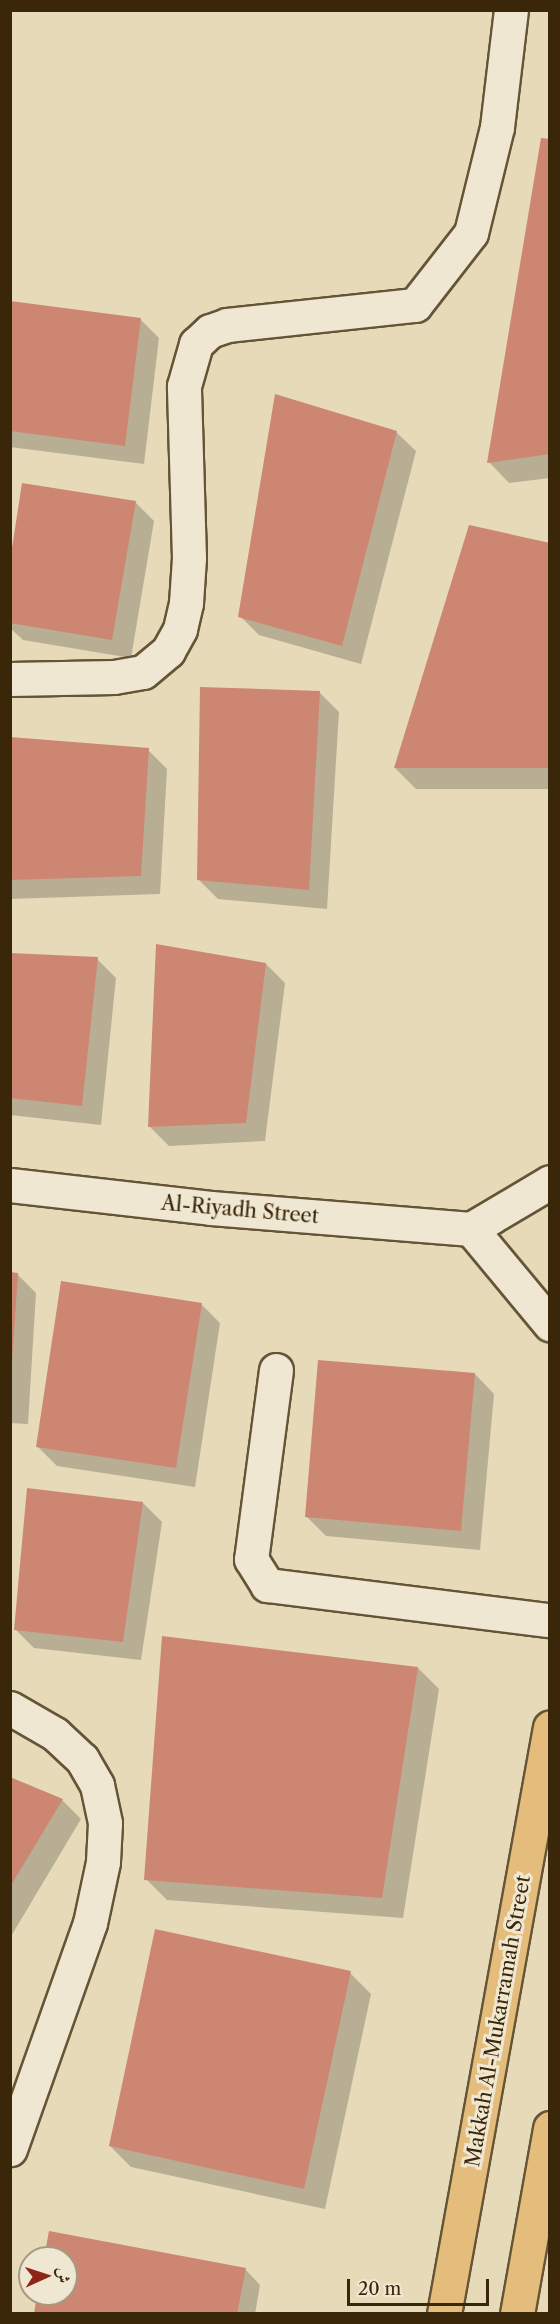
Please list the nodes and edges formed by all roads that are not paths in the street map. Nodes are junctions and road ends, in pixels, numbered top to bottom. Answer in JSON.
{"nodes":[{"id":1,"x":511,"y":10,"type":"edge"},
{"id":2,"x":10,"y":679,"type":"edge"},
{"id":3,"x":549,"y":1182,"type":"edge"},
{"id":4,"x":10,"y":1185,"type":"edge"},
{"id":5,"x":471,"y":1229,"type":"junction"},
{"id":6,"x":549,"y":1324,"type":"edge"},
{"id":7,"x":276,"y":1370,"type":"dead end"},
{"id":8,"x":549,"y":1620,"type":"edge"},
{"id":9,"x":10,"y":1708,"type":"edge"},
{"id":10,"x":549,"y":1727,"type":"edge"},
{"id":11,"x":549,"y":2128,"type":"edge"},
{"id":12,"x":10,"y":2150,"type":"edge"},
{"id":13,"x":444,"y":2313,"type":"edge"},
{"id":14,"x":517,"y":2313,"type":"edge"}],
"edges":[{"from":1,"to":2,"type":"street"},
{"from":3,"to":5,"type":"street"},
{"from":4,"to":5,"type":"street","name":"Al-Riyadh Street"},
{"from":5,"to":6,"type":"street"},
{"from":7,"to":8,"type":"street"},
{"from":9,"to":12,"type":"street"},
{"from":10,"to":13,"type":"main road","name":"Makkah Al-Mukarramah Street"},
{"from":11,"to":14,"type":"main road"}]}
